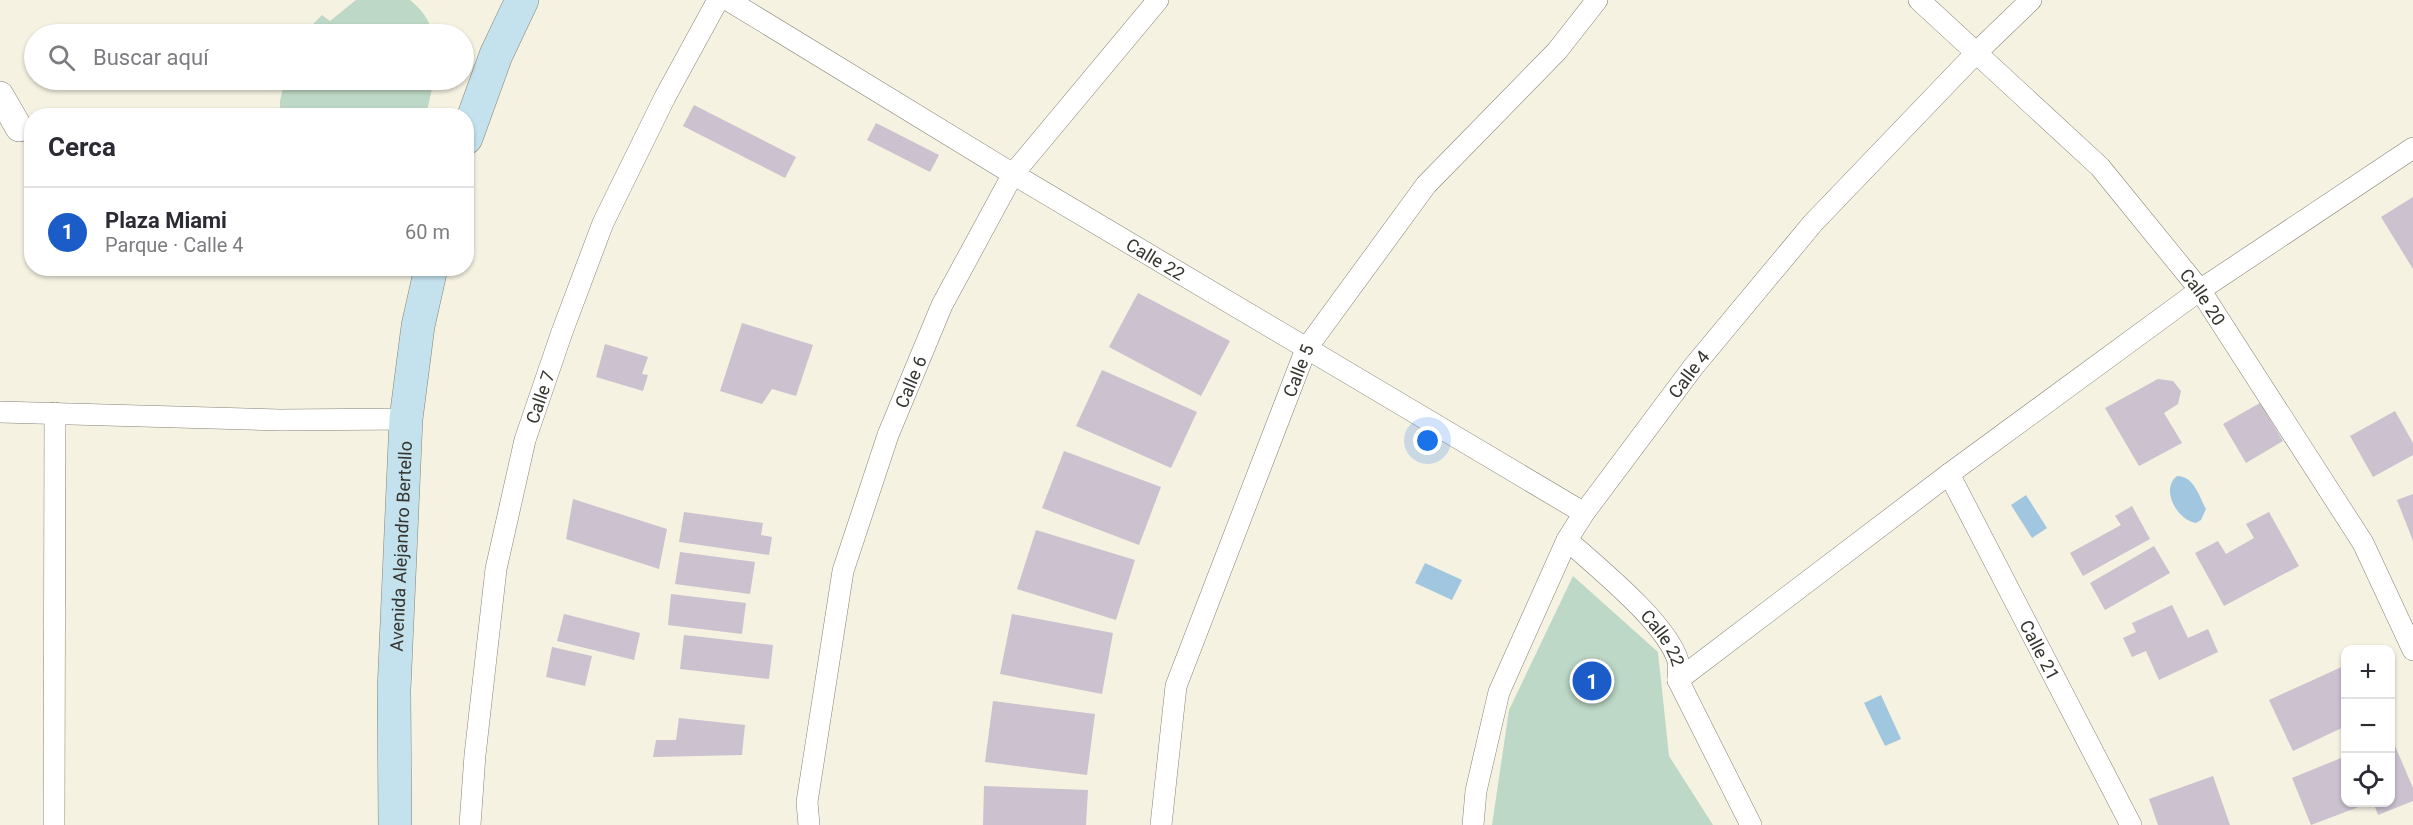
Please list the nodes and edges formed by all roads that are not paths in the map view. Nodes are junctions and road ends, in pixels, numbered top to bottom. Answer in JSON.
{"nodes":[{"id":1,"x":522,"y":0,"type":"edge"},
{"id":2,"x":718,"y":0,"type":"edge"},
{"id":3,"x":728,"y":0,"type":"edge"},
{"id":4,"x":1158,"y":0,"type":"edge"},
{"id":5,"x":1597,"y":0,"type":"edge"},
{"id":6,"x":1919,"y":0,"type":"edge"},
{"id":7,"x":2031,"y":0,"type":"edge"},
{"id":8,"x":1977,"y":52,"type":"junction"},
{"id":9,"x":0,"y":95,"type":"edge"},
{"id":10,"x":474,"y":116,"type":"edge"},
{"id":11,"x":19,"y":128,"type":"dead end"},
{"id":12,"x":2413,"y":148,"type":"edge"},
{"id":13,"x":1013,"y":174,"type":"junction"},
{"id":14,"x":429,"y":276,"type":"edge"},
{"id":15,"x":2200,"y":290,"type":"junction"},
{"id":16,"x":1306,"y":349,"type":"junction"},
{"id":17,"x":0,"y":412,"type":"edge"},
{"id":18,"x":55,"y":413,"type":"junction"},
{"id":19,"x":406,"y":418,"type":"junction"},
{"id":20,"x":1949,"y":474,"type":"junction"},
{"id":21,"x":1584,"y":513,"type":"junction"},
{"id":22,"x":1567,"y":540,"type":"junction"},
{"id":23,"x":2413,"y":650,"type":"edge"},
{"id":24,"x":1678,"y":680,"type":"junction"},
{"id":25,"x":54,"y":825,"type":"edge"},
{"id":26,"x":395,"y":825,"type":"edge"},
{"id":27,"x":470,"y":825,"type":"edge"},
{"id":28,"x":809,"y":825,"type":"edge"},
{"id":29,"x":1161,"y":825,"type":"edge"},
{"id":30,"x":1473,"y":825,"type":"edge"},
{"id":31,"x":1751,"y":825,"type":"edge"},
{"id":32,"x":2131,"y":825,"type":"edge"}],
"edges":[{"from":1,"to":10,"type":"main road"},
{"from":2,"to":27,"type":"street","name":"Calle 7"},
{"from":3,"to":13,"type":"street","name":"Calle 22"},
{"from":4,"to":13,"type":"street","name":"Calle 6"},
{"from":5,"to":16,"type":"street","name":"Calle 5"},
{"from":6,"to":8,"type":"street","name":"Calle 20"},
{"from":7,"to":8,"type":"street","name":"Calle 4"},
{"from":8,"to":15,"type":"street","name":"Calle 20"},
{"from":8,"to":21,"type":"street","name":"Calle 4"},
{"from":9,"to":11,"type":"street"},
{"from":12,"to":15,"type":"street"},
{"from":13,"to":16,"type":"street","name":"Calle 22"},
{"from":13,"to":28,"type":"street","name":"Calle 6"},
{"from":14,"to":19,"type":"main road","name":"Avenida Alejandro Bertello"},
{"from":15,"to":20,"type":"street"},
{"from":15,"to":23,"type":"street","name":"Calle 20"},
{"from":16,"to":21,"type":"street","name":"Calle 22"},
{"from":16,"to":29,"type":"street","name":"Calle 5"},
{"from":17,"to":18,"type":"street"},
{"from":18,"to":19,"type":"street"},
{"from":18,"to":25,"type":"street"},
{"from":19,"to":26,"type":"main road","name":"Avenida Alejandro Bertello"},
{"from":20,"to":24,"type":"street"},
{"from":20,"to":32,"type":"street","name":"Calle 21"},
{"from":21,"to":22,"type":"street","name":"Calle 4"},
{"from":22,"to":24,"type":"street","name":"Calle 22"},
{"from":22,"to":30,"type":"street","name":"Calle 4"},
{"from":24,"to":31,"type":"street","name":"Calle 22"}]}
